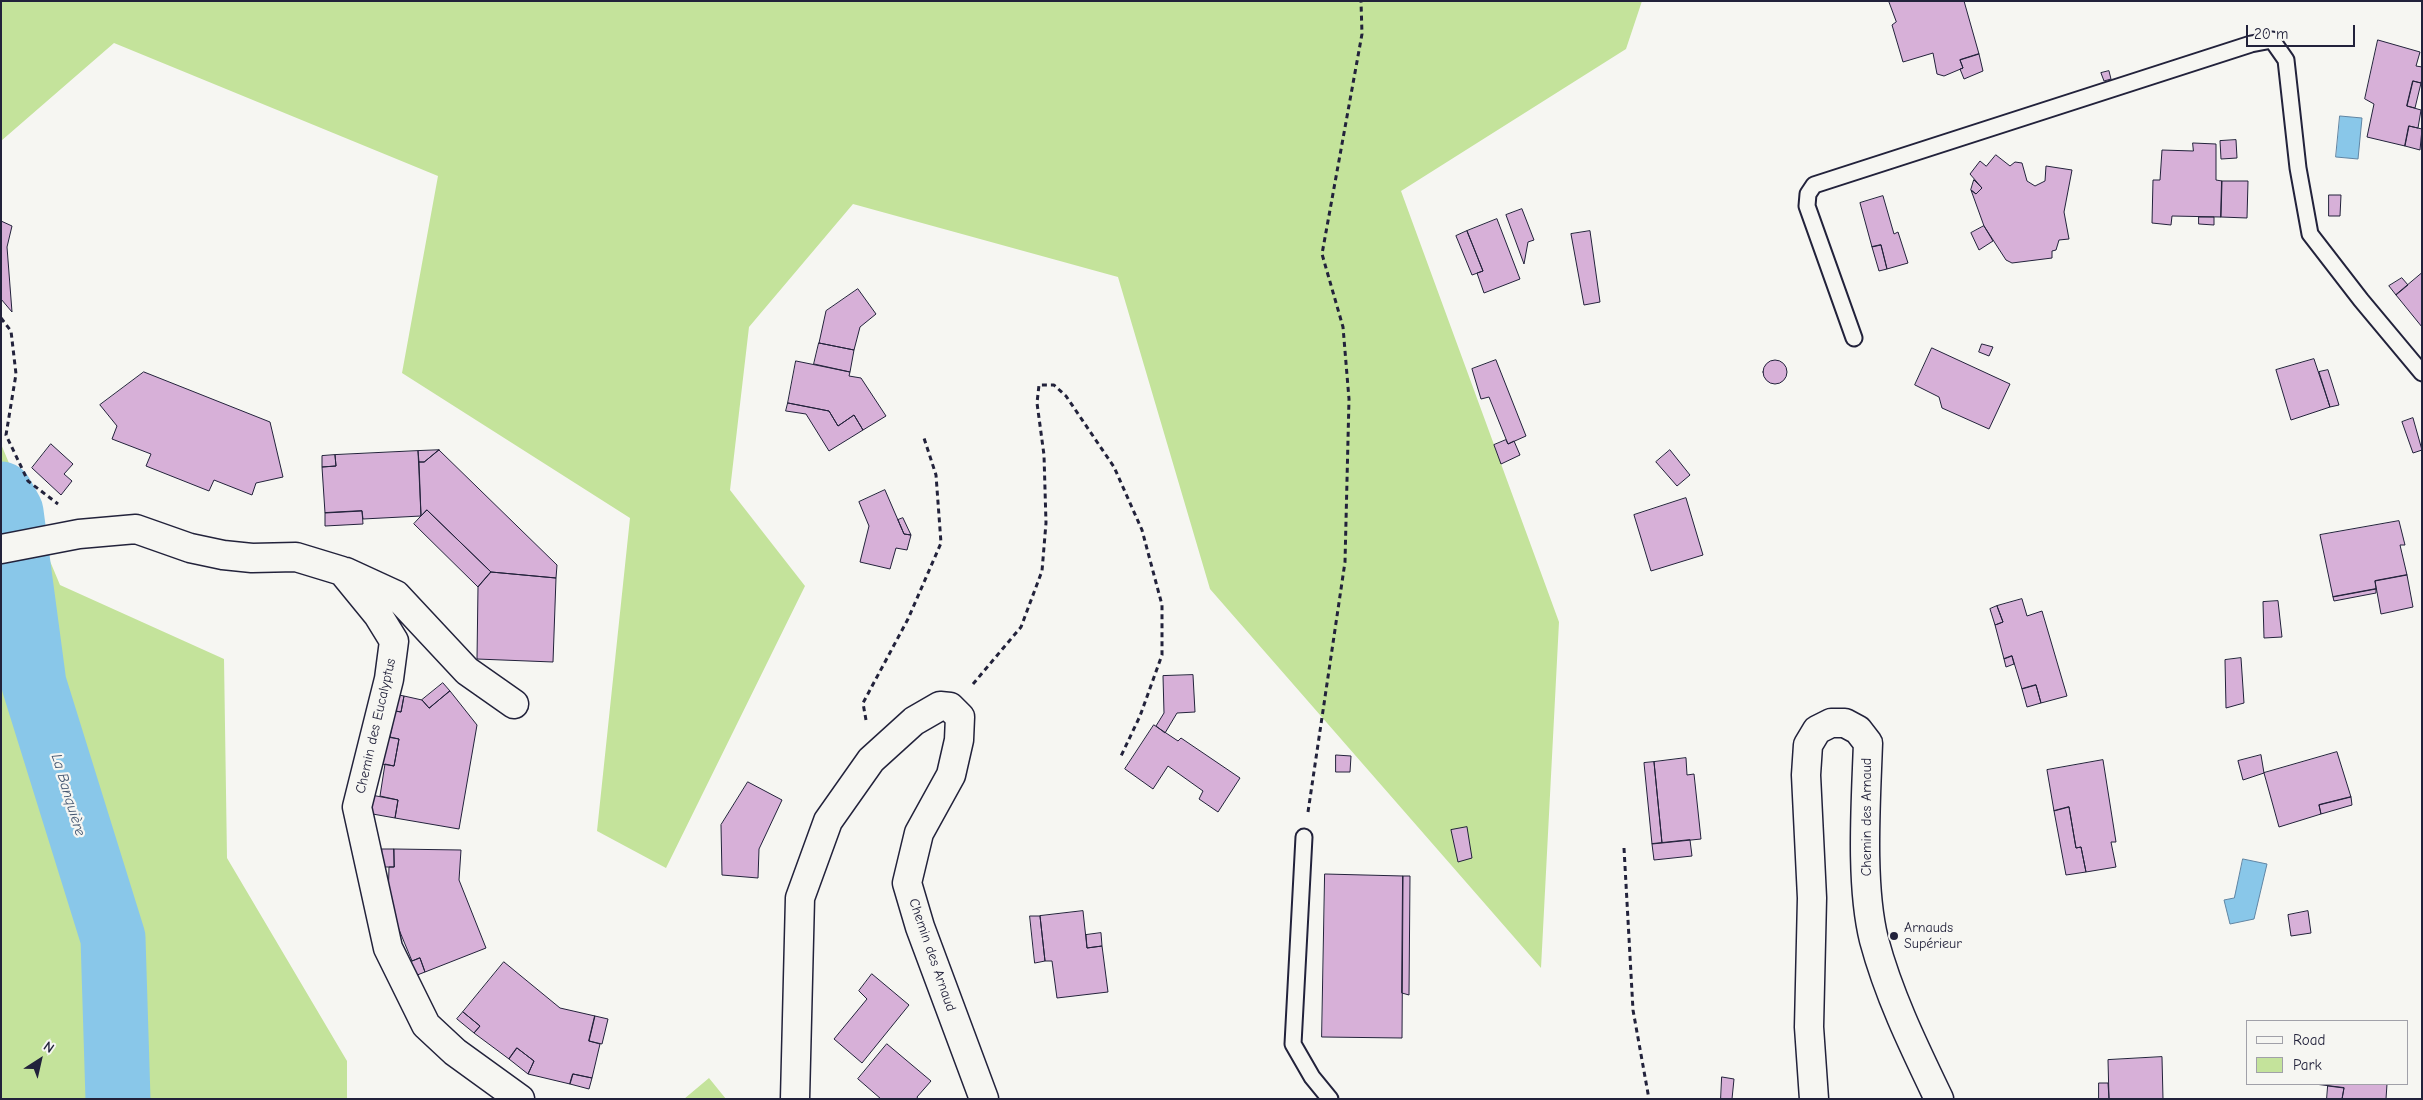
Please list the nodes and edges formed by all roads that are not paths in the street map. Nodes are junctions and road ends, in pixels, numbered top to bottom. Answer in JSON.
{"nodes":[{"id":1,"x":1854,"y":338,"type":"dead end"},
{"id":2,"x":2422,"y":373,"type":"edge"},
{"id":3,"x":1,"y":549,"type":"edge"},
{"id":4,"x":342,"y":570,"type":"junction"},
{"id":5,"x":514,"y":704,"type":"dead end"},
{"id":6,"x":1304,"y":837,"type":"road end"},
{"id":7,"x":520,"y":1099,"type":"edge"},
{"id":8,"x":795,"y":1099,"type":"edge"},
{"id":9,"x":984,"y":1099,"type":"edge"},
{"id":10,"x":1330,"y":1099,"type":"edge"},
{"id":11,"x":1814,"y":1099,"type":"edge"},
{"id":12,"x":1939,"y":1099,"type":"edge"}],
"edges":[{"from":1,"to":2,"type":"lane"},
{"from":3,"to":4,"type":"street"},
{"from":4,"to":5,"type":"street"},
{"from":4,"to":7,"type":"street","name":"Chemin des Eucalyptus"},
{"from":6,"to":10,"type":"lane"},
{"from":8,"to":9,"type":"street","name":"Chemin des Arnaud"},
{"from":11,"to":12,"type":"street","name":"Chemin des Arnaud"}]}
